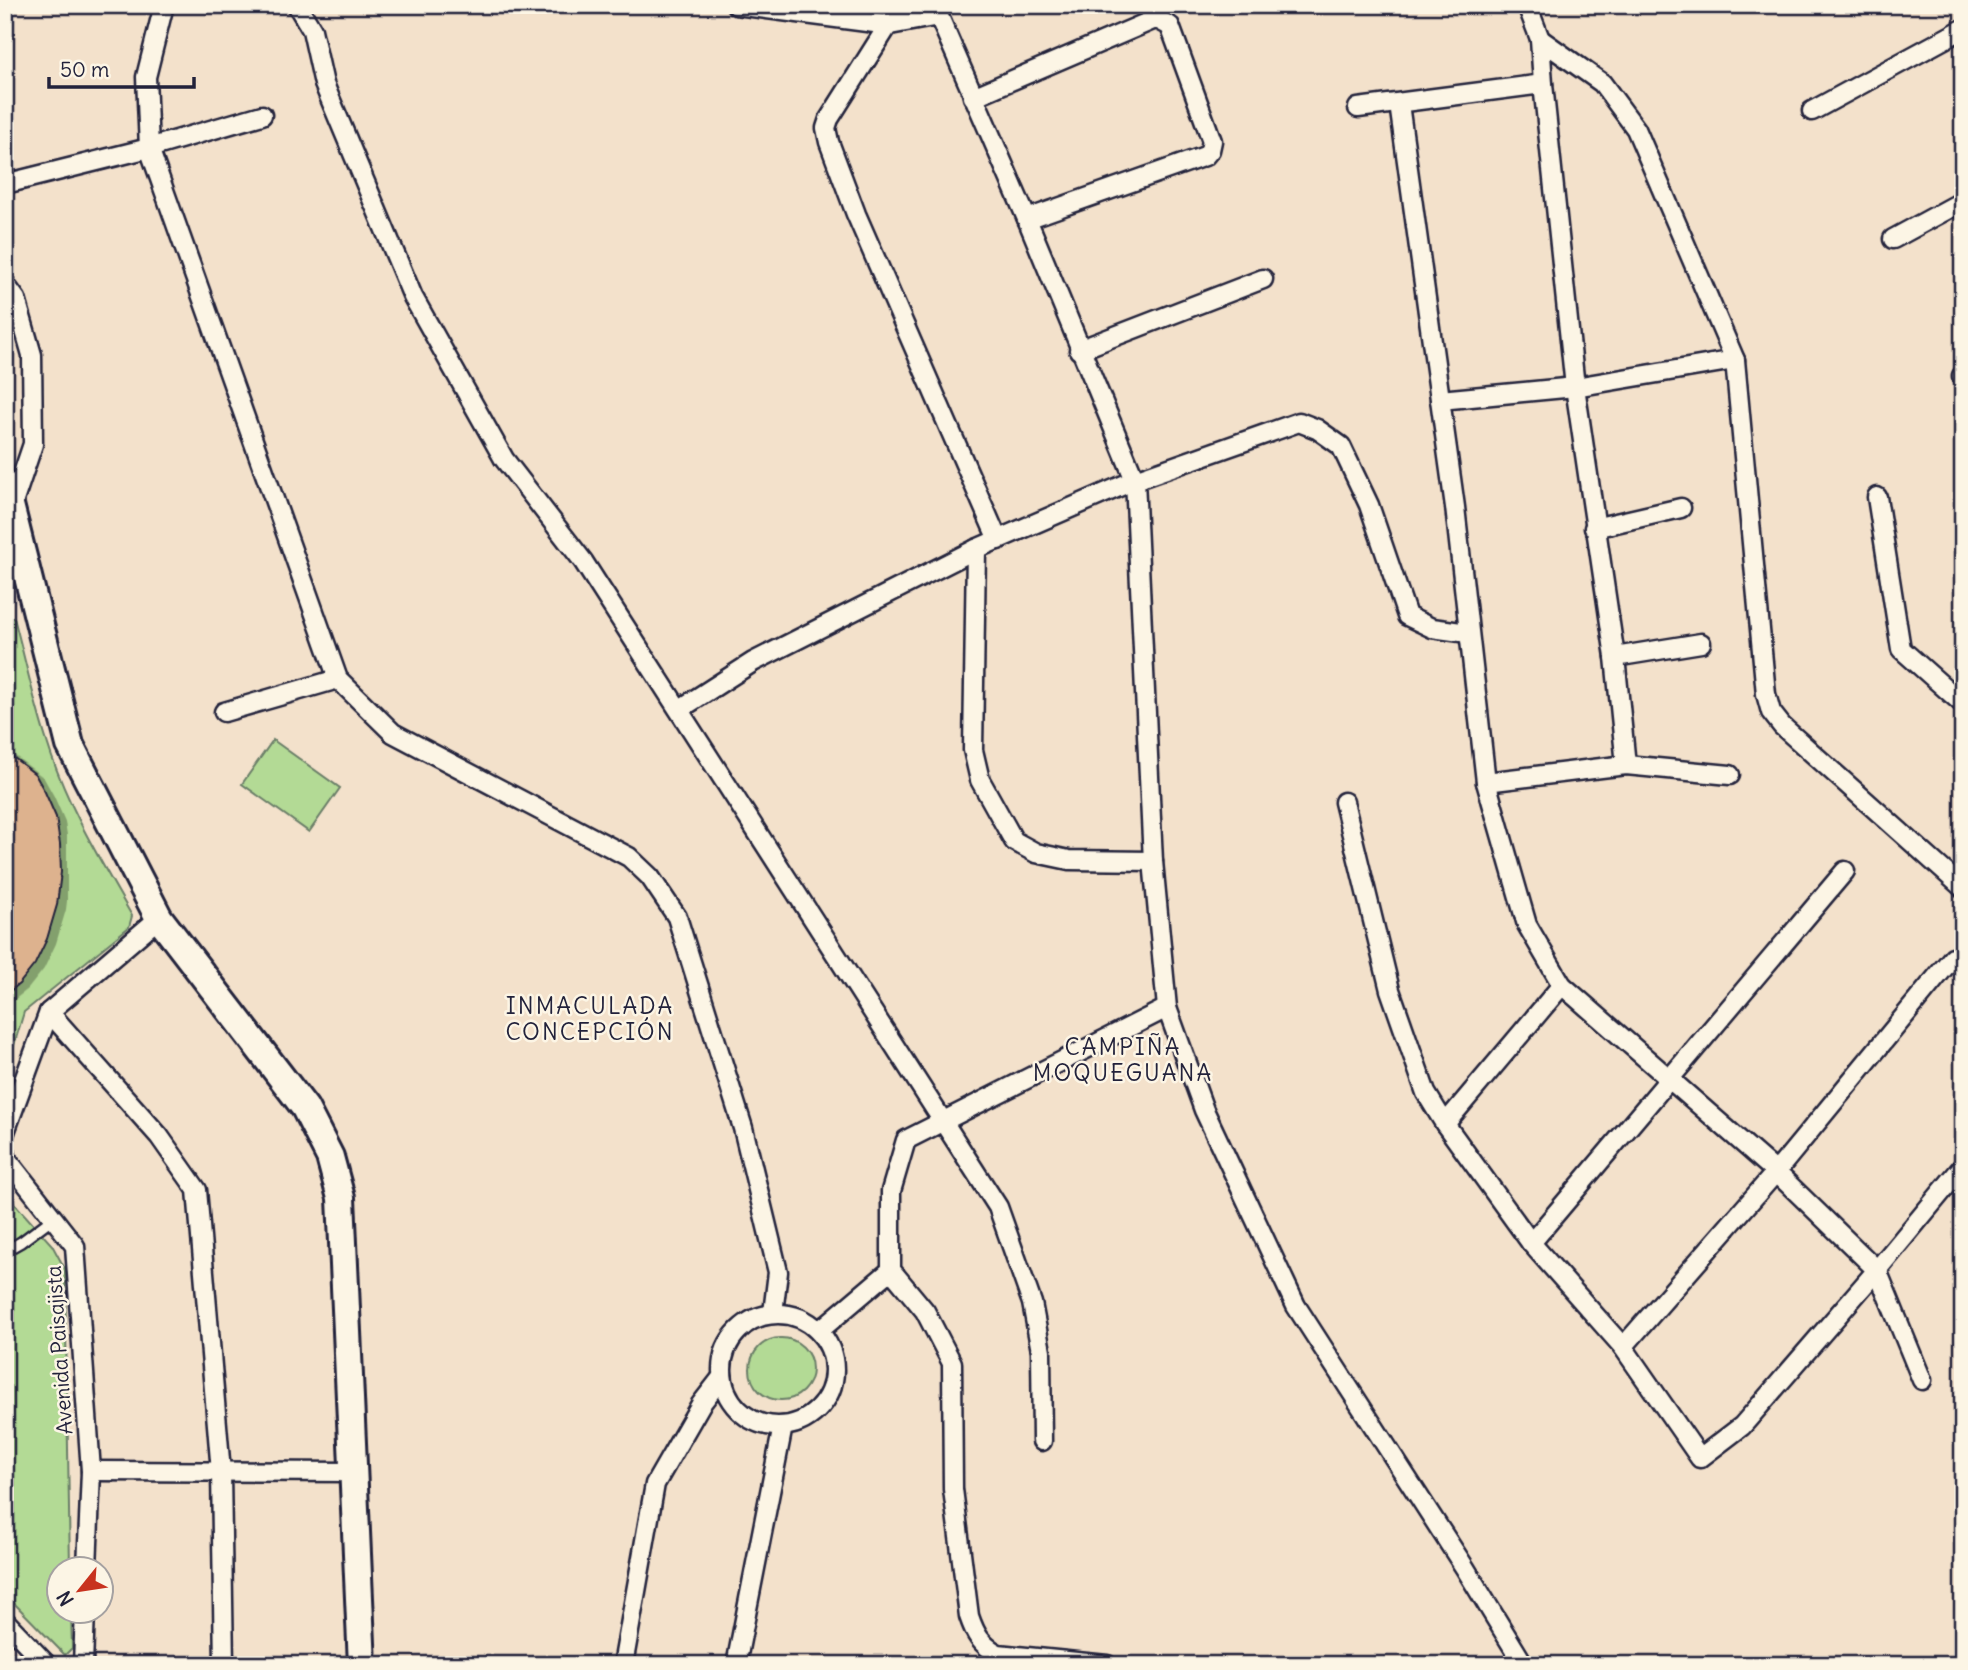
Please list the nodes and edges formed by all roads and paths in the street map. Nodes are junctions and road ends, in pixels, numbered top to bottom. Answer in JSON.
{"nodes":[{"id":1,"x":164,"y":5,"type":"edge"},
{"id":2,"x":297,"y":5,"type":"edge"},
{"id":3,"x":736,"y":5,"type":"edge"},
{"id":4,"x":901,"y":5,"type":"edge"},
{"id":5,"x":1527,"y":5,"type":"edge"},
{"id":6,"x":936,"y":11,"type":"edge"},
{"id":7,"x":890,"y":25,"type":"junction"},
{"id":8,"x":1963,"y":29,"type":"edge"},
{"id":9,"x":1540,"y":39,"type":"junction"},
{"id":10,"x":1543,"y":84,"type":"junction"},
{"id":11,"x":973,"y":97,"type":"junction"},
{"id":12,"x":1399,"y":104,"type":"junction"},
{"id":13,"x":1358,"y":108,"type":"dead end"},
{"id":14,"x":1812,"y":111,"type":"dead end"},
{"id":15,"x":262,"y":116,"type":"dead end"},
{"id":16,"x":149,"y":148,"type":"junction"},
{"id":17,"x":5,"y":184,"type":"edge"},
{"id":18,"x":1963,"y":201,"type":"edge"},
{"id":19,"x":1027,"y":219,"type":"junction"},
{"id":20,"x":1893,"y":239,"type":"dead end"},
{"id":21,"x":1263,"y":279,"type":"dead end"},
{"id":22,"x":5,"y":284,"type":"edge"},
{"id":23,"x":1079,"y":350,"type":"junction"},
{"id":24,"x":1735,"y":360,"type":"junction"},
{"id":25,"x":1574,"y":387,"type":"junction"},
{"id":26,"x":1440,"y":400,"type":"junction"},
{"id":27,"x":1135,"y":481,"type":"junction"},
{"id":28,"x":8,"y":497,"type":"edge"},
{"id":29,"x":1877,"y":497,"type":"dead end"},
{"id":30,"x":1681,"y":508,"type":"dead end"},
{"id":31,"x":1594,"y":528,"type":"junction"},
{"id":32,"x":998,"y":541,"type":"junction"},
{"id":33,"x":976,"y":549,"type":"junction"},
{"id":34,"x":1468,"y":633,"type":"junction"},
{"id":35,"x":1701,"y":643,"type":"dead end"},
{"id":36,"x":1615,"y":657,"type":"junction"},
{"id":37,"x":338,"y":679,"type":"junction"},
{"id":38,"x":1963,"y":704,"type":"edge"},
{"id":39,"x":680,"y":709,"type":"junction"},
{"id":40,"x":223,"y":712,"type":"dead end"},
{"id":41,"x":1626,"y":765,"type":"junction"},
{"id":42,"x":1730,"y":775,"type":"dead end"},
{"id":43,"x":1486,"y":782,"type":"junction"},
{"id":44,"x":1344,"y":802,"type":"dead end"},
{"id":45,"x":1153,"y":861,"type":"junction"},
{"id":46,"x":1845,"y":871,"type":"dead end"},
{"id":47,"x":1963,"y":888,"type":"edge"},
{"id":48,"x":159,"y":918,"type":"junction"},
{"id":49,"x":1953,"y":957,"type":"dead end"},
{"id":50,"x":1562,"y":985,"type":"junction"},
{"id":51,"x":1167,"y":1008,"type":"junction"},
{"id":52,"x":49,"y":1012,"type":"junction"},
{"id":53,"x":1669,"y":1081,"type":"junction"},
{"id":54,"x":944,"y":1119,"type":"junction"},
{"id":55,"x":1445,"y":1124,"type":"junction"},
{"id":56,"x":5,"y":1132,"type":"edge"},
{"id":57,"x":5,"y":1151,"type":"edge"},
{"id":58,"x":1963,"y":1166,"type":"edge"},
{"id":59,"x":1776,"y":1172,"type":"junction"},
{"id":60,"x":53,"y":1219,"type":"junction"},
{"id":61,"x":1531,"y":1243,"type":"junction"},
{"id":62,"x":5,"y":1251,"type":"edge"},
{"id":63,"x":891,"y":1270,"type":"junction"},
{"id":64,"x":1877,"y":1270,"type":"junction"},
{"id":65,"x":773,"y":1313,"type":"junction"},
{"id":66,"x":818,"y":1331,"type":"junction"},
{"id":67,"x":1623,"y":1347,"type":"junction"},
{"id":68,"x":722,"y":1377,"type":"junction"},
{"id":69,"x":1922,"y":1380,"type":"dead end"},
{"id":70,"x":783,"y":1426,"type":"junction"},
{"id":71,"x":1042,"y":1441,"type":"dead end"},
{"id":72,"x":91,"y":1471,"type":"junction"},
{"id":73,"x":221,"y":1472,"type":"junction"},
{"id":74,"x":355,"y":1472,"type":"junction"},
{"id":75,"x":88,"y":1554,"type":"edge"},
{"id":76,"x":5,"y":1621,"type":"edge"},
{"id":77,"x":85,"y":1624,"type":"edge"},
{"id":78,"x":47,"y":1665,"type":"edge"},
{"id":79,"x":83,"y":1665,"type":"edge"},
{"id":80,"x":224,"y":1665,"type":"edge"},
{"id":81,"x":362,"y":1665,"type":"edge"},
{"id":82,"x":623,"y":1665,"type":"edge"},
{"id":83,"x":736,"y":1665,"type":"edge"},
{"id":84,"x":1107,"y":1665,"type":"edge"},
{"id":85,"x":1524,"y":1665,"type":"edge"}],
"edges":[{"from":1,"to":16,"type":"street"},
{"from":2,"to":39,"type":"street"},
{"from":3,"to":7,"type":"street"},
{"from":4,"to":7,"type":"street"},
{"from":5,"to":9,"type":"street"},
{"from":6,"to":7,"type":"street"},
{"from":6,"to":11,"type":"street"},
{"from":7,"to":32,"type":"street"},
{"from":8,"to":14,"type":"street"},
{"from":9,"to":10,"type":"street"},
{"from":9,"to":24,"type":"street"},
{"from":10,"to":12,"type":"street"},
{"from":10,"to":25,"type":"street"},
{"from":11,"to":19,"type":"street"},
{"from":11,"to":19,"type":"street"},
{"from":12,"to":13,"type":"street"},
{"from":12,"to":26,"type":"street"},
{"from":15,"to":16,"type":"street"},
{"from":16,"to":17,"type":"street"},
{"from":16,"to":37,"type":"street"},
{"from":18,"to":20,"type":"street"},
{"from":19,"to":23,"type":"street"},
{"from":21,"to":23,"type":"street"},
{"from":22,"to":28,"type":"street"},
{"from":23,"to":27,"type":"street"},
{"from":24,"to":25,"type":"street"},
{"from":24,"to":47,"type":"street"},
{"from":25,"to":26,"type":"street"},
{"from":25,"to":31,"type":"street"},
{"from":26,"to":34,"type":"street"},
{"from":27,"to":32,"type":"street"},
{"from":27,"to":34,"type":"street"},
{"from":27,"to":45,"type":"street"},
{"from":28,"to":48,"type":"street"},
{"from":29,"to":38,"type":"street"},
{"from":30,"to":31,"type":"street"},
{"from":31,"to":36,"type":"street"},
{"from":32,"to":33,"type":"street"},
{"from":33,"to":39,"type":"street"},
{"from":33,"to":45,"type":"street"},
{"from":34,"to":43,"type":"street"},
{"from":35,"to":36,"type":"street"},
{"from":36,"to":41,"type":"street"},
{"from":37,"to":40,"type":"street"},
{"from":37,"to":65,"type":"street"},
{"from":39,"to":54,"type":"street"},
{"from":41,"to":42,"type":"street"},
{"from":41,"to":43,"type":"street"},
{"from":43,"to":50,"type":"street"},
{"from":44,"to":55,"type":"street"},
{"from":45,"to":51,"type":"street"},
{"from":46,"to":53,"type":"street"},
{"from":48,"to":52,"type":"street"},
{"from":48,"to":74,"type":"street"},
{"from":49,"to":59,"type":"street"},
{"from":50,"to":53,"type":"street"},
{"from":50,"to":55,"type":"street"},
{"from":51,"to":54,"type":"street"},
{"from":51,"to":85,"type":"street"},
{"from":52,"to":56,"type":"street"},
{"from":52,"to":73,"type":"street"},
{"from":53,"to":59,"type":"street"},
{"from":53,"to":61,"type":"street"},
{"from":54,"to":63,"type":"street"},
{"from":54,"to":71,"type":"street"},
{"from":55,"to":61,"type":"street"},
{"from":57,"to":60,"type":"street","name":"Avenida Paisajista"},
{"from":58,"to":64,"type":"street"},
{"from":59,"to":64,"type":"street"},
{"from":59,"to":67,"type":"street"},
{"from":60,"to":62,"type":"lane"},
{"from":60,"to":72,"type":"street","name":"Avenida Paisajista"},
{"from":61,"to":67,"type":"street"},
{"from":63,"to":66,"type":"street"},
{"from":63,"to":84,"type":"street"},
{"from":64,"to":67,"type":"street"},
{"from":64,"to":69,"type":"street"},
{"from":65,"to":66,"type":"street"},
{"from":65,"to":68,"type":"street"},
{"from":66,"to":70,"type":"street"},
{"from":68,"to":70,"type":"street"},
{"from":68,"to":82,"type":"street"},
{"from":70,"to":83,"type":"street"},
{"from":72,"to":73,"type":"street"},
{"from":72,"to":75,"type":"street","name":"Avenida Paisajista"},
{"from":73,"to":74,"type":"street"},
{"from":73,"to":80,"type":"street"},
{"from":74,"to":81,"type":"street"},
{"from":76,"to":78,"type":"street"},
{"from":77,"to":79,"type":"street"}]}
